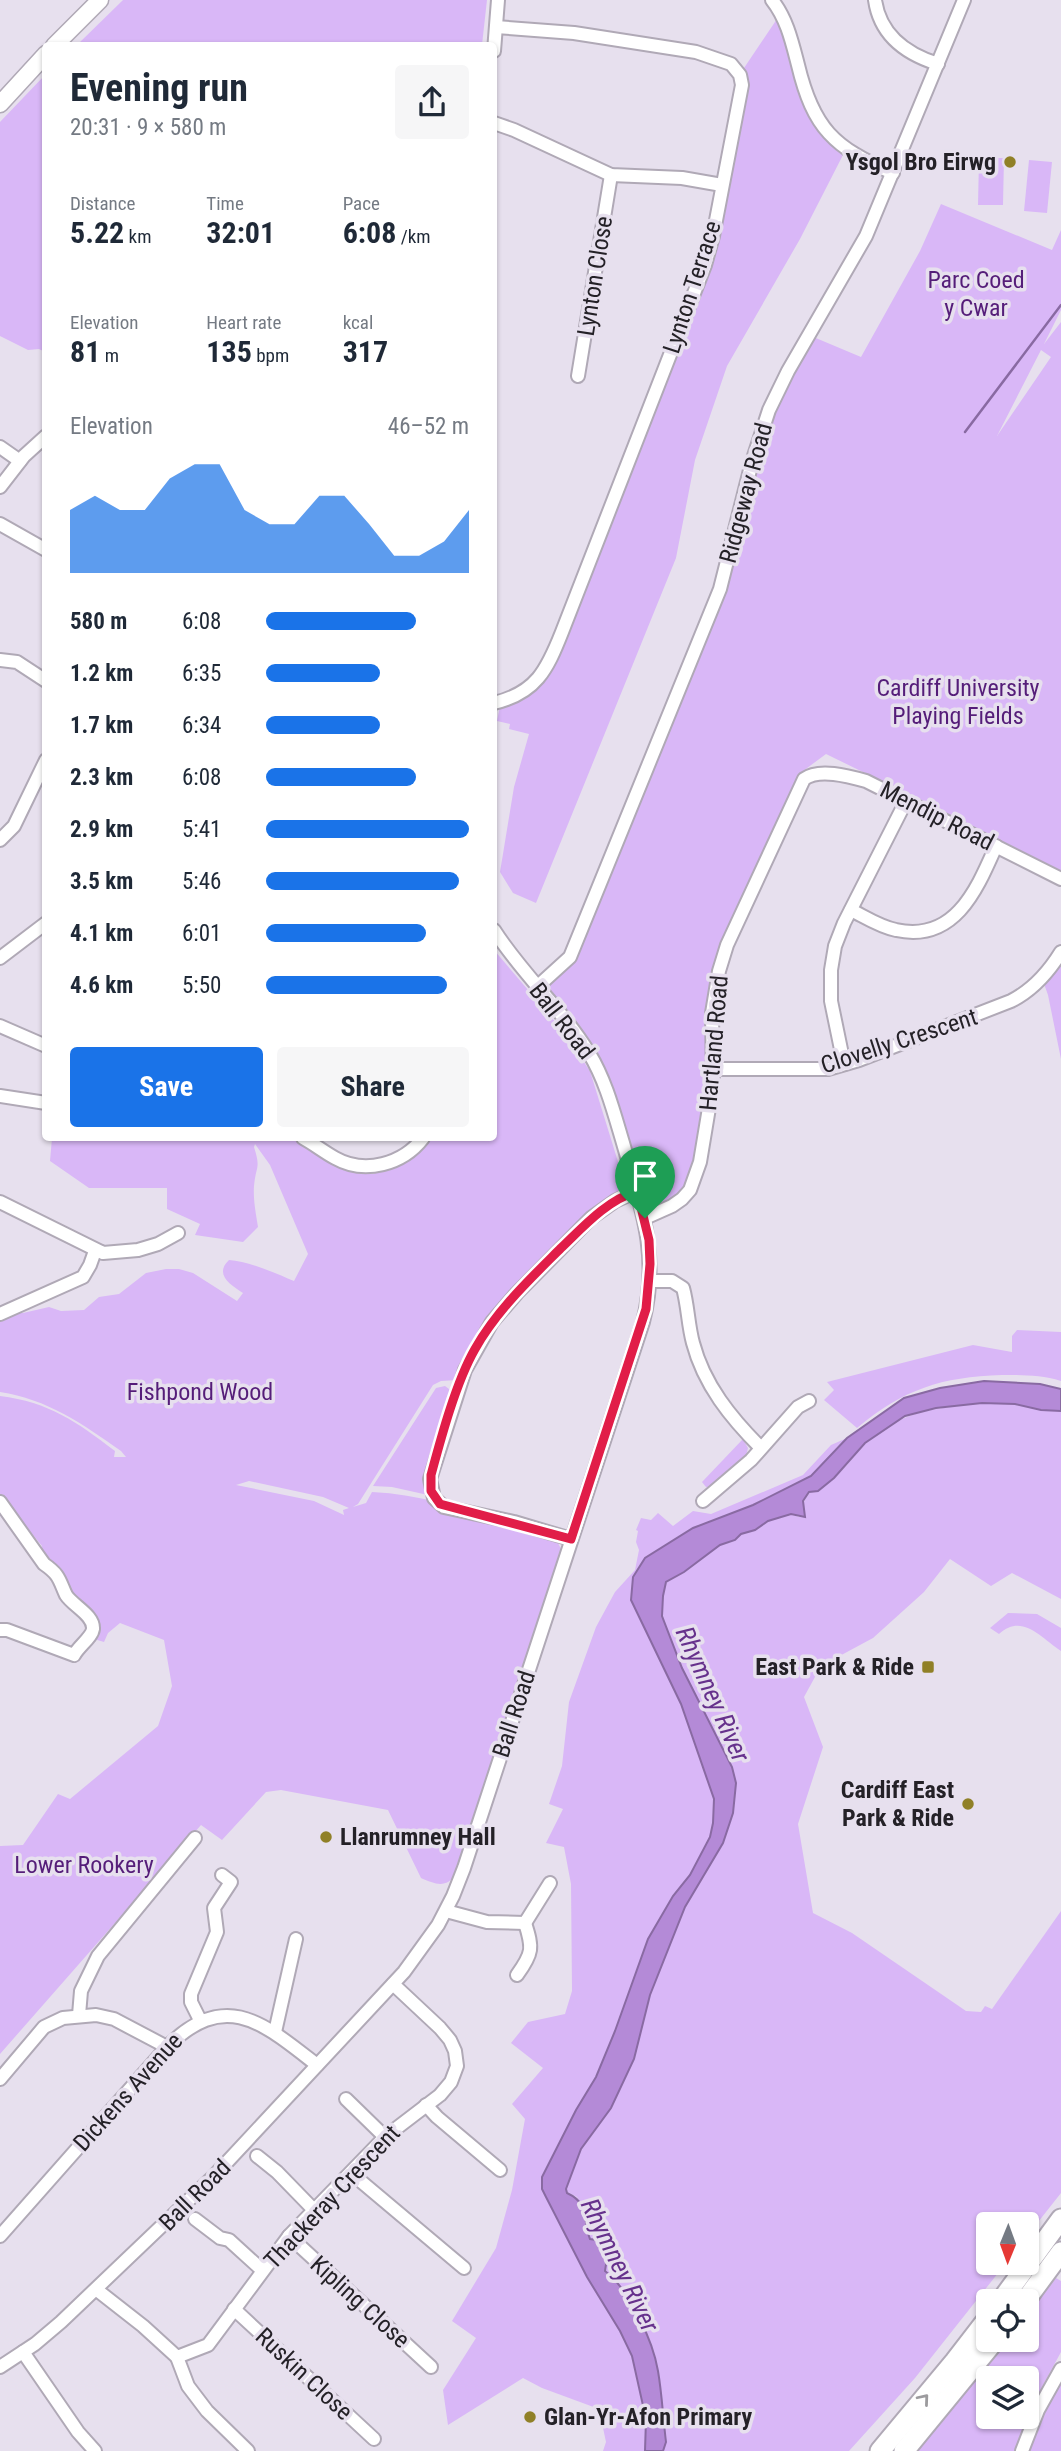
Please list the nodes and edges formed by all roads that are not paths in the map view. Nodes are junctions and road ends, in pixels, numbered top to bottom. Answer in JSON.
{"nodes":[{"id":1,"x":100,"y":0,"type":"edge"},
{"id":2,"x":498,"y":0,"type":"edge"},
{"id":3,"x":772,"y":0,"type":"edge"},
{"id":4,"x":875,"y":0,"type":"edge"},
{"id":5,"x":964,"y":0,"type":"edge"},
{"id":6,"x":496,"y":27,"type":"junction"},
{"id":7,"x":58,"y":42,"type":"edge"},
{"id":8,"x":495,"y":42,"type":"edge"},
{"id":9,"x":42,"y":58,"type":"edge"},
{"id":10,"x":938,"y":64,"type":"junction"},
{"id":11,"x":0,"y":104,"type":"edge"},
{"id":12,"x":497,"y":124,"type":"edge"},
{"id":13,"x":893,"y":173,"type":"junction"},
{"id":14,"x":611,"y":175,"type":"junction"},
{"id":15,"x":722,"y":185,"type":"junction"},
{"id":16,"x":578,"y":376,"type":"dead end"},
{"id":17,"x":42,"y":440,"type":"edge"},
{"id":18,"x":0,"y":447,"type":"edge"},
{"id":19,"x":20,"y":461,"type":"junction"},
{"id":20,"x":0,"y":487,"type":"edge"},
{"id":21,"x":0,"y":524,"type":"edge"},
{"id":22,"x":42,"y":548,"type":"edge"},
{"id":23,"x":0,"y":660,"type":"edge"},
{"id":24,"x":42,"y":678,"type":"edge"},
{"id":25,"x":497,"y":702,"type":"edge"},
{"id":26,"x":42,"y":768,"type":"edge"},
{"id":27,"x":808,"y":776,"type":"joint"},
{"id":28,"x":906,"y":801,"type":"junction"},
{"id":29,"x":0,"y":840,"type":"edge"},
{"id":30,"x":996,"y":846,"type":"junction"},
{"id":31,"x":1061,"y":879,"type":"edge"},
{"id":32,"x":850,"y":910,"type":"junction"},
{"id":33,"x":42,"y":926,"type":"edge"},
{"id":34,"x":497,"y":934,"type":"edge"},
{"id":35,"x":1061,"y":952,"type":"edge"},
{"id":36,"x":0,"y":958,"type":"edge"},
{"id":37,"x":537,"y":987,"type":"junction"},
{"id":38,"x":0,"y":1026,"type":"edge"},
{"id":39,"x":42,"y":1044,"type":"edge"},
{"id":40,"x":845,"y":1064,"type":"junction"},
{"id":41,"x":713,"y":1069,"type":"junction"},
{"id":42,"x":0,"y":1096,"type":"edge"},
{"id":43,"x":42,"y":1102,"type":"edge"},
{"id":44,"x":308,"y":1141,"type":"edge"},
{"id":45,"x":420,"y":1141,"type":"edge"},
{"id":46,"x":637,"y":1191,"type":"junction"},
{"id":47,"x":0,"y":1202,"type":"edge"},
{"id":48,"x":645,"y":1218,"type":"junction"},
{"id":49,"x":178,"y":1233,"type":"dead end"},
{"id":50,"x":94,"y":1251,"type":"junction"},
{"id":51,"x":650,"y":1281,"type":"junction"},
{"id":52,"x":0,"y":1314,"type":"edge"},
{"id":53,"x":809,"y":1401,"type":"dead end"},
{"id":54,"x":761,"y":1448,"type":"junction"},
{"id":55,"x":703,"y":1501,"type":"dead end"},
{"id":56,"x":0,"y":1502,"type":"edge"},
{"id":57,"x":571,"y":1539,"type":"junction"},
{"id":58,"x":0,"y":1630,"type":"edge"},
{"id":59,"x":195,"y":1838,"type":"dead end"},
{"id":60,"x":222,"y":1875,"type":"dead end"},
{"id":61,"x":550,"y":1883,"type":"dead end"},
{"id":62,"x":446,"y":1911,"type":"junction"},
{"id":63,"x":525,"y":1923,"type":"junction"},
{"id":64,"x":296,"y":1939,"type":"dead end"},
{"id":65,"x":517,"y":1975,"type":"dead end"},
{"id":66,"x":393,"y":1984,"type":"junction"},
{"id":67,"x":79,"y":2015,"type":"junction"},
{"id":68,"x":200,"y":2020,"type":"junction"},
{"id":69,"x":275,"y":2032,"type":"junction"},
{"id":70,"x":167,"y":2047,"type":"junction"},
{"id":71,"x":317,"y":2065,"type":"junction"},
{"id":72,"x":0,"y":2079,"type":"edge"},
{"id":73,"x":346,"y":2099,"type":"dead end"},
{"id":74,"x":426,"y":2105,"type":"junction"},
{"id":75,"x":385,"y":2137,"type":"junction"},
{"id":76,"x":257,"y":2156,"type":"dead end"},
{"id":77,"x":500,"y":2170,"type":"dead end"},
{"id":78,"x":351,"y":2173,"type":"junction"},
{"id":79,"x":314,"y":2210,"type":"junction"},
{"id":80,"x":195,"y":2219,"type":"dead end"},
{"id":81,"x":1061,"y":2219,"type":"edge"},
{"id":82,"x":0,"y":2236,"type":"edge"},
{"id":83,"x":289,"y":2236,"type":"junction"},
{"id":84,"x":1061,"y":2252,"type":"edge"},
{"id":85,"x":464,"y":2268,"type":"dead end"},
{"id":86,"x":262,"y":2270,"type":"junction"},
{"id":87,"x":1010,"y":2289,"type":"edge"},
{"id":88,"x":1034,"y":2289,"type":"edge"},
{"id":89,"x":97,"y":2290,"type":"junction"},
{"id":90,"x":234,"y":2309,"type":"junction"},
{"id":91,"x":976,"y":2334,"type":"edge"},
{"id":92,"x":23,"y":2352,"type":"junction"},
{"id":93,"x":985,"y":2352,"type":"edge"},
{"id":94,"x":177,"y":2357,"type":"junction"},
{"id":95,"x":0,"y":2367,"type":"edge"},
{"id":96,"x":432,"y":2367,"type":"dead end"},
{"id":97,"x":1061,"y":2369,"type":"edge"},
{"id":98,"x":374,"y":2440,"type":"dead end"},
{"id":99,"x":95,"y":2451,"type":"edge"},
{"id":100,"x":248,"y":2451,"type":"edge"},
{"id":101,"x":880,"y":2451,"type":"edge"},
{"id":102,"x":904,"y":2451,"type":"edge"},
{"id":103,"x":1022,"y":2451,"type":"edge"}],
"edges":[{"from":1,"to":7,"type":"main road"},
{"from":2,"to":6,"type":"street"},
{"from":3,"to":13,"type":"street"},
{"from":4,"to":10,"type":"street"},
{"from":5,"to":10,"type":"street","name":"Ridgeway Road"},
{"from":6,"to":8,"type":"street"},
{"from":6,"to":15,"type":"street","name":"Lynton Terrace"},
{"from":9,"to":11,"type":"main road"},
{"from":10,"to":13,"type":"street","name":"Ridgeway Road"},
{"from":12,"to":14,"type":"street"},
{"from":13,"to":37,"type":"street","name":"Ridgeway Road"},
{"from":14,"to":15,"type":"street"},
{"from":14,"to":16,"type":"street","name":"Lynton Close"},
{"from":15,"to":25,"type":"street","name":"Lynton Terrace"},
{"from":17,"to":19,"type":"street"},
{"from":18,"to":19,"type":"street"},
{"from":19,"to":20,"type":"street"},
{"from":21,"to":22,"type":"street"},
{"from":23,"to":24,"type":"street"},
{"from":26,"to":29,"type":"street"},
{"from":27,"to":28,"type":"street","name":"Mendip Road"},
{"from":27,"to":41,"type":"street","name":"Hartland Road"},
{"from":28,"to":30,"type":"street","name":"Mendip Road"},
{"from":28,"to":32,"type":"street"},
{"from":30,"to":31,"type":"street","name":"Mendip Road"},
{"from":30,"to":32,"type":"street"},
{"from":32,"to":40,"type":"street"},
{"from":33,"to":36,"type":"street"},
{"from":34,"to":37,"type":"street","name":"Ball Road"},
{"from":35,"to":40,"type":"street","name":"Clovelly Crescent"},
{"from":37,"to":46,"type":"street","name":"Ball Road"},
{"from":38,"to":39,"type":"street"},
{"from":40,"to":41,"type":"street","name":"Clovelly Crescent"},
{"from":41,"to":48,"type":"street","name":"Hartland Road"},
{"from":42,"to":43,"type":"street"},
{"from":44,"to":45,"type":"street"},
{"from":46,"to":48,"type":"street","name":"Ball Road"},
{"from":46,"to":57,"type":"street"},
{"from":47,"to":50,"type":"street"},
{"from":48,"to":51,"type":"street","name":"Ball Road"},
{"from":49,"to":50,"type":"street"},
{"from":50,"to":52,"type":"street"},
{"from":51,"to":54,"type":"street"},
{"from":51,"to":57,"type":"street","name":"Ball Road"},
{"from":53,"to":54,"type":"street"},
{"from":54,"to":55,"type":"street"},
{"from":56,"to":58,"type":"street"},
{"from":57,"to":62,"type":"street","name":"Ball Road"},
{"from":59,"to":67,"type":"street"},
{"from":60,"to":68,"type":"street"},
{"from":61,"to":63,"type":"street"},
{"from":62,"to":63,"type":"street"},
{"from":62,"to":66,"type":"street","name":"Ball Road"},
{"from":63,"to":65,"type":"street"},
{"from":64,"to":69,"type":"street"},
{"from":66,"to":71,"type":"street","name":"Ball Road"},
{"from":66,"to":74,"type":"street","name":"Thackeray Crescent"},
{"from":67,"to":70,"type":"street"},
{"from":67,"to":72,"type":"street"},
{"from":68,"to":69,"type":"street","name":"Dickens Avenue"},
{"from":68,"to":70,"type":"street","name":"Dickens Avenue"},
{"from":69,"to":71,"type":"street","name":"Dickens Avenue"},
{"from":70,"to":82,"type":"street","name":"Dickens Avenue"},
{"from":71,"to":89,"type":"street","name":"Ball Road"},
{"from":73,"to":75,"type":"street"},
{"from":74,"to":75,"type":"street","name":"Thackeray Crescent"},
{"from":74,"to":77,"type":"street"},
{"from":75,"to":78,"type":"street","name":"Thackeray Crescent"},
{"from":76,"to":79,"type":"street"},
{"from":78,"to":79,"type":"street","name":"Thackeray Crescent"},
{"from":78,"to":85,"type":"street"},
{"from":79,"to":83,"type":"street","name":"Thackeray Crescent"},
{"from":80,"to":86,"type":"street"},
{"from":81,"to":87,"type":"highway"},
{"from":83,"to":86,"type":"street","name":"Thackeray Crescent"},
{"from":83,"to":96,"type":"street","name":"Kipling Close"},
{"from":84,"to":88,"type":"highway"},
{"from":86,"to":90,"type":"street","name":"Thackeray Crescent"},
{"from":89,"to":92,"type":"street","name":"Ball Road"},
{"from":89,"to":94,"type":"street"},
{"from":90,"to":94,"type":"street","name":"Thackeray Crescent"},
{"from":90,"to":98,"type":"street","name":"Ruskin Close"},
{"from":101,"to":91,"type":"highway","one_way":true},
{"from":92,"to":95,"type":"street","name":"Ball Road"},
{"from":92,"to":99,"type":"street"},
{"from":93,"to":102,"type":"highway"},
{"from":94,"to":100,"type":"street"},
{"from":97,"to":103,"type":"street"}]}
